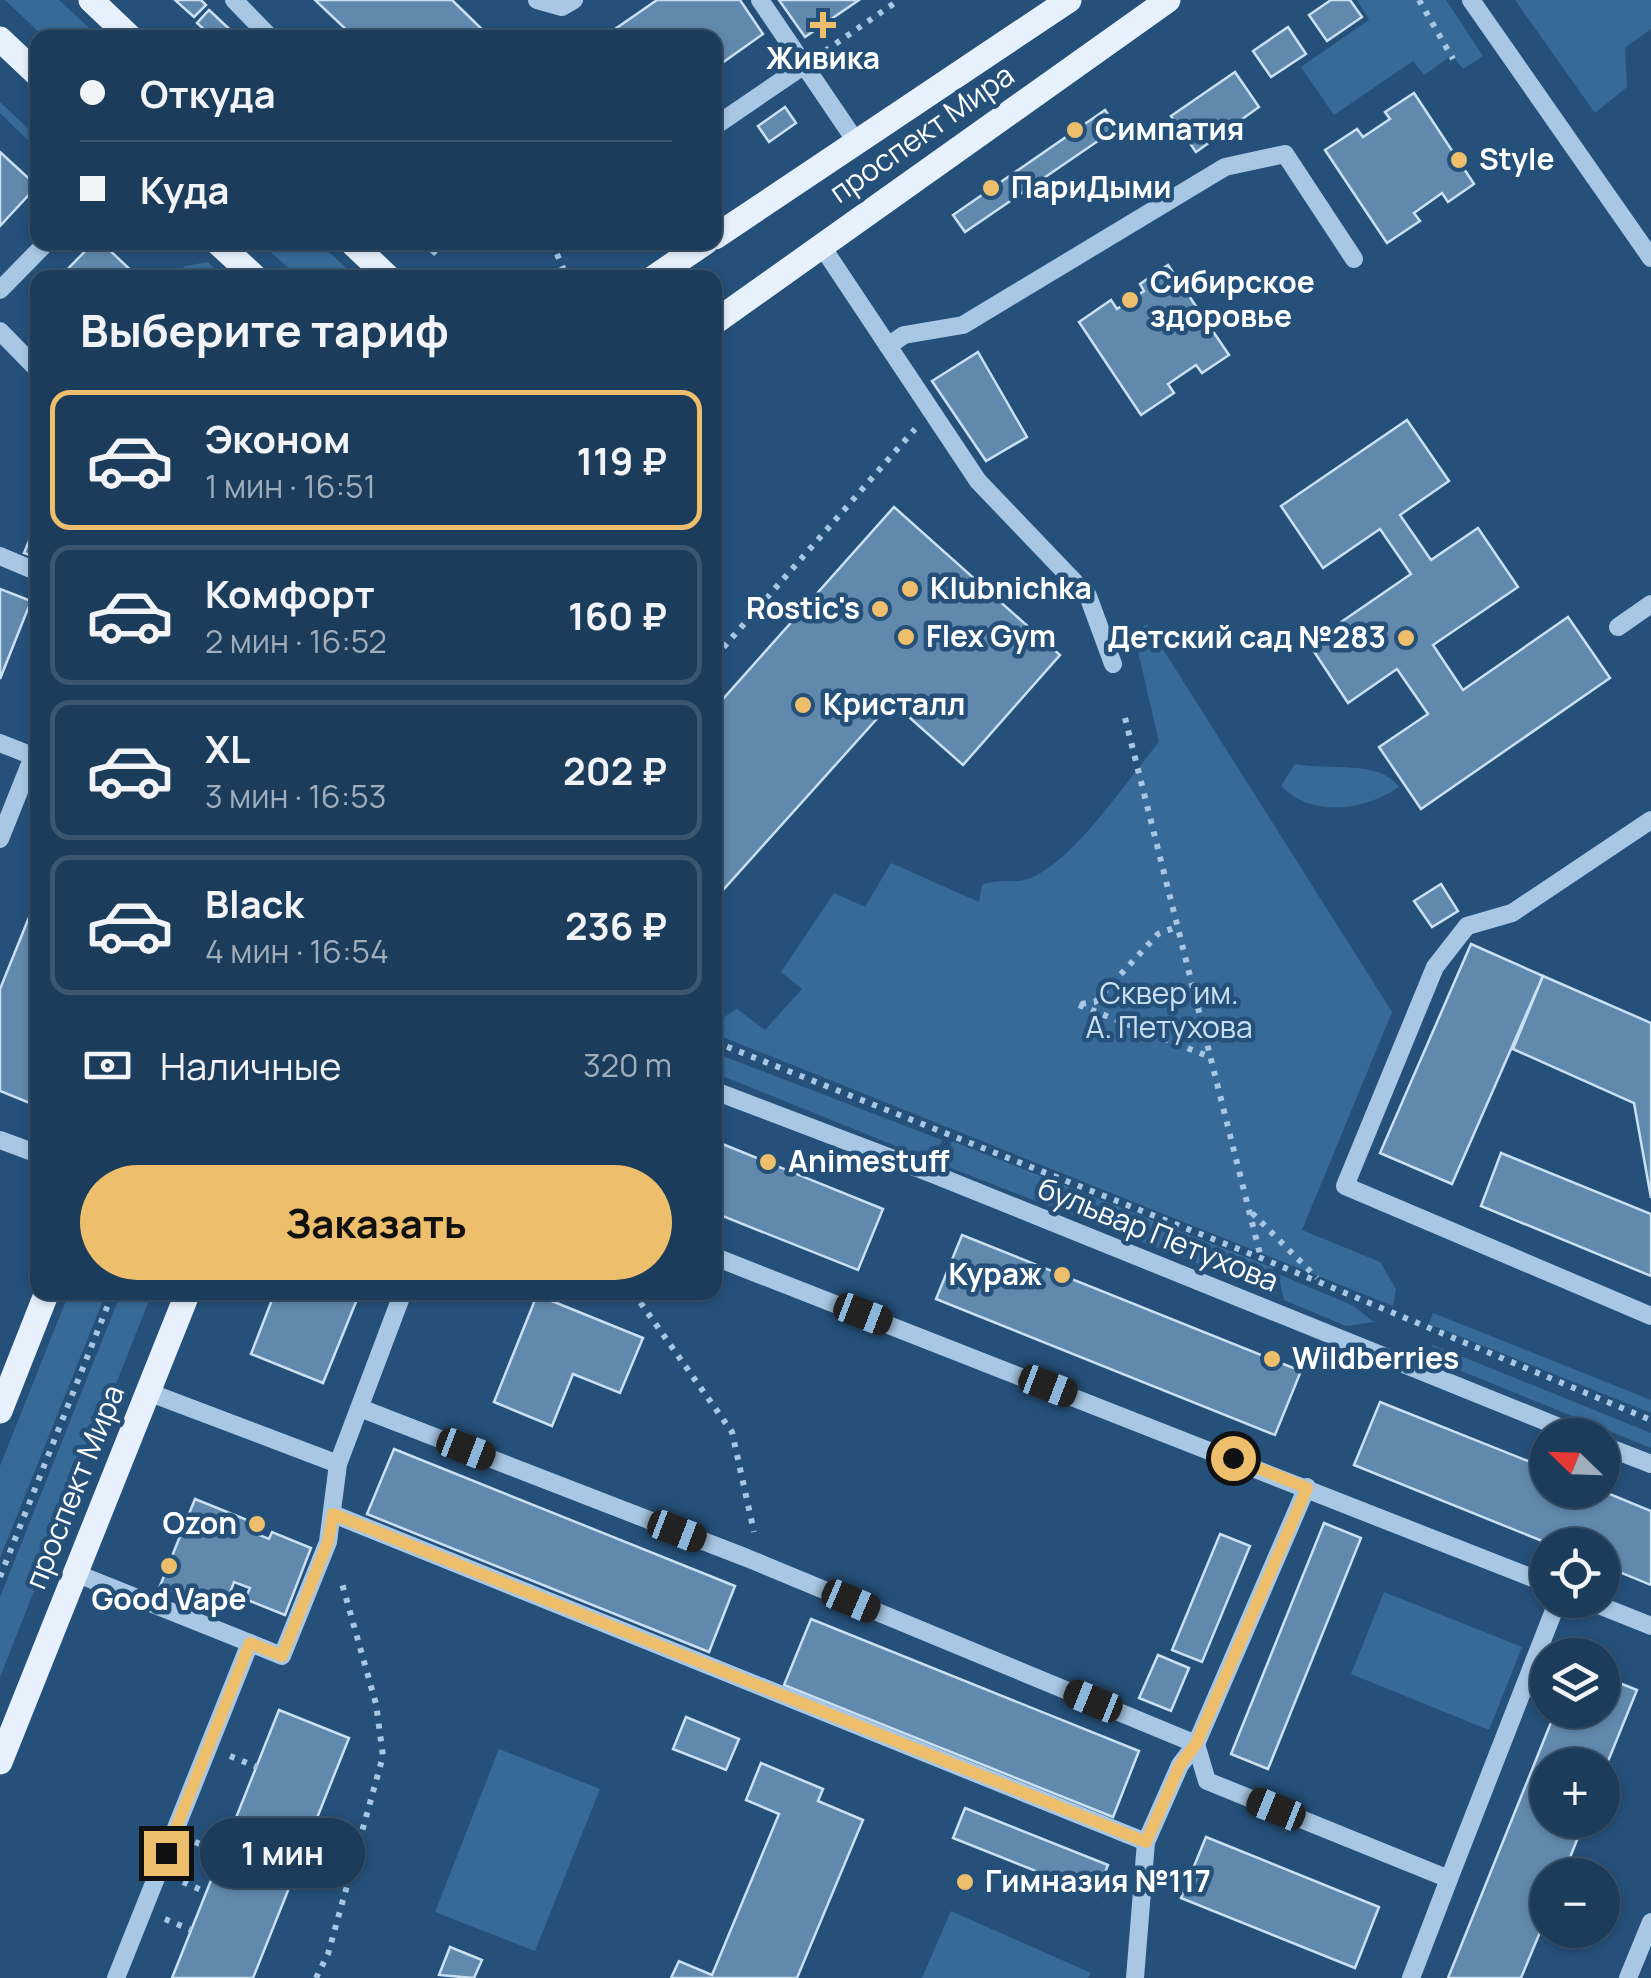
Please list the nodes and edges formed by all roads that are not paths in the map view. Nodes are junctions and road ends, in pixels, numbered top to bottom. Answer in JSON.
{"nodes":[{"id":1,"x":91,"y":0,"type":"edge"},
{"id":2,"x":234,"y":0,"type":"edge"},
{"id":3,"x":537,"y":0,"type":"edge"},
{"id":4,"x":574,"y":0,"type":"edge"},
{"id":5,"x":760,"y":0,"type":"edge"},
{"id":6,"x":1069,"y":0,"type":"edge"},
{"id":7,"x":1168,"y":0,"type":"edge"},
{"id":8,"x":1471,"y":0,"type":"edge"},
{"id":9,"x":123,"y":30,"type":"edge"},
{"id":10,"x":264,"y":30,"type":"edge"},
{"id":11,"x":0,"y":39,"type":"edge"},
{"id":12,"x":803,"y":66,"type":"junction"},
{"id":13,"x":30,"y":67,"type":"edge"},
{"id":14,"x":722,"y":121,"type":"edge"},
{"id":15,"x":857,"y":143,"type":"junction"},
{"id":16,"x":722,"y":231,"type":"edge"},
{"id":17,"x":821,"y":245,"type":"junction"},
{"id":18,"x":39,"y":250,"type":"edge"},
{"id":19,"x":226,"y":250,"type":"edge"},
{"id":20,"x":359,"y":250,"type":"edge"},
{"id":21,"x":694,"y":250,"type":"edge"},
{"id":22,"x":1651,"y":258,"type":"edge"},
{"id":23,"x":1354,"y":260,"type":"dead end"},
{"id":24,"x":248,"y":270,"type":"edge"},
{"id":25,"x":381,"y":270,"type":"edge"},
{"id":26,"x":665,"y":270,"type":"edge"},
{"id":27,"x":0,"y":290,"type":"edge"},
{"id":28,"x":722,"y":317,"type":"edge"},
{"id":29,"x":0,"y":331,"type":"edge"},
{"id":30,"x":888,"y":346,"type":"junction"},
{"id":31,"x":30,"y":362,"type":"edge"},
{"id":32,"x":0,"y":556,"type":"edge"},
{"id":33,"x":30,"y":569,"type":"edge"},
{"id":34,"x":1651,"y":604,"type":"edge"},
{"id":35,"x":1618,"y":627,"type":"dead end"},
{"id":36,"x":1113,"y":664,"type":"dead end"},
{"id":37,"x":0,"y":743,"type":"edge"},
{"id":38,"x":30,"y":749,"type":"edge"},
{"id":39,"x":30,"y":763,"type":"edge"},
{"id":40,"x":1651,"y":820,"type":"edge"},
{"id":41,"x":0,"y":839,"type":"edge"},
{"id":42,"x":722,"y":1094,"type":"edge"},
{"id":43,"x":0,"y":1140,"type":"edge"},
{"id":44,"x":30,"y":1151,"type":"edge"},
{"id":45,"x":722,"y":1259,"type":"edge"},
{"id":46,"x":44,"y":1300,"type":"edge"},
{"id":47,"x":185,"y":1300,"type":"edge"},
{"id":48,"x":400,"y":1300,"type":"edge"},
{"id":49,"x":1651,"y":1316,"type":"edge"},
{"id":50,"x":148,"y":1392,"type":"junction"},
{"id":51,"x":360,"y":1408,"type":"junction"},
{"id":52,"x":0,"y":1411,"type":"edge"},
{"id":53,"x":1537,"y":1418,"type":"edge"},
{"id":54,"x":1620,"y":1451,"type":"edge"},
{"id":55,"x":338,"y":1464,"type":"junction"},
{"id":56,"x":1651,"y":1464,"type":"edge"},
{"id":57,"x":1307,"y":1488,"type":"junction"},
{"id":58,"x":333,"y":1514,"type":"junction"},
{"id":59,"x":75,"y":1573,"type":"junction"},
{"id":60,"x":1530,"y":1577,"type":"edge"},
{"id":61,"x":1620,"y":1614,"type":"edge"},
{"id":62,"x":1551,"y":1618,"type":"edge"},
{"id":63,"x":1651,"y":1626,"type":"edge"},
{"id":64,"x":250,"y":1643,"type":"junction"},
{"id":65,"x":1196,"y":1744,"type":"junction"},
{"id":66,"x":0,"y":1762,"type":"edge"},
{"id":67,"x":1146,"y":1842,"type":"junction"},
{"id":68,"x":1449,"y":1879,"type":"junction"},
{"id":69,"x":1651,"y":1922,"type":"edge"},
{"id":70,"x":116,"y":1978,"type":"edge"},
{"id":71,"x":1135,"y":1978,"type":"edge"},
{"id":72,"x":1411,"y":1978,"type":"edge"},
{"id":73,"x":1628,"y":1978,"type":"edge"}],
"edges":[{"from":1,"to":9,"type":"main road"},
{"from":2,"to":10,"type":"street"},
{"from":3,"to":4,"type":"street"},
{"from":5,"to":12,"type":"street"},
{"from":6,"to":15,"type":"main road","name":"проспект Мира"},
{"from":7,"to":17,"type":"main road","name":"проспект Мира"},
{"from":8,"to":22,"type":"street"},
{"from":11,"to":13,"type":"main road"},
{"from":12,"to":14,"type":"street"},
{"from":12,"to":15,"type":"street"},
{"from":15,"to":16,"type":"main road","name":"проспект Мира"},
{"from":17,"to":28,"type":"main road","name":"проспект Мира"},
{"from":17,"to":30,"type":"street"},
{"from":18,"to":27,"type":"street"},
{"from":19,"to":24,"type":"main road"},
{"from":20,"to":25,"type":"main road"},
{"from":21,"to":26,"type":"main road"},
{"from":23,"to":30,"type":"street"},
{"from":29,"to":31,"type":"street"},
{"from":30,"to":36,"type":"street"},
{"from":32,"to":33,"type":"street"},
{"from":34,"to":35,"type":"street"},
{"from":37,"to":38,"type":"street"},
{"from":39,"to":41,"type":"street"},
{"from":40,"to":49,"type":"street"},
{"from":42,"to":53,"type":"street","name":"бульвар Петухова"},
{"from":43,"to":44,"type":"street"},
{"from":45,"to":57,"type":"street"},
{"from":46,"to":52,"type":"main road"},
{"from":47,"to":50,"type":"main road","name":"проспект Мира"},
{"from":48,"to":51,"type":"street"},
{"from":50,"to":55,"type":"street"},
{"from":50,"to":59,"type":"main road","name":"проспект Мира"},
{"from":51,"to":55,"type":"street"},
{"from":51,"to":65,"type":"street"},
{"from":54,"to":56,"type":"street"},
{"from":55,"to":58,"type":"street"},
{"from":57,"to":60,"type":"street"},
{"from":57,"to":65,"type":"street"},
{"from":58,"to":64,"type":"street"},
{"from":58,"to":67,"type":"street"},
{"from":59,"to":64,"type":"street"},
{"from":59,"to":66,"type":"main road","name":"проспект Мира"},
{"from":61,"to":63,"type":"street"},
{"from":62,"to":68,"type":"street"},
{"from":64,"to":70,"type":"street"},
{"from":65,"to":67,"type":"street"},
{"from":65,"to":68,"type":"street"},
{"from":67,"to":71,"type":"street"},
{"from":68,"to":72,"type":"street"},
{"from":69,"to":73,"type":"street"}]}
